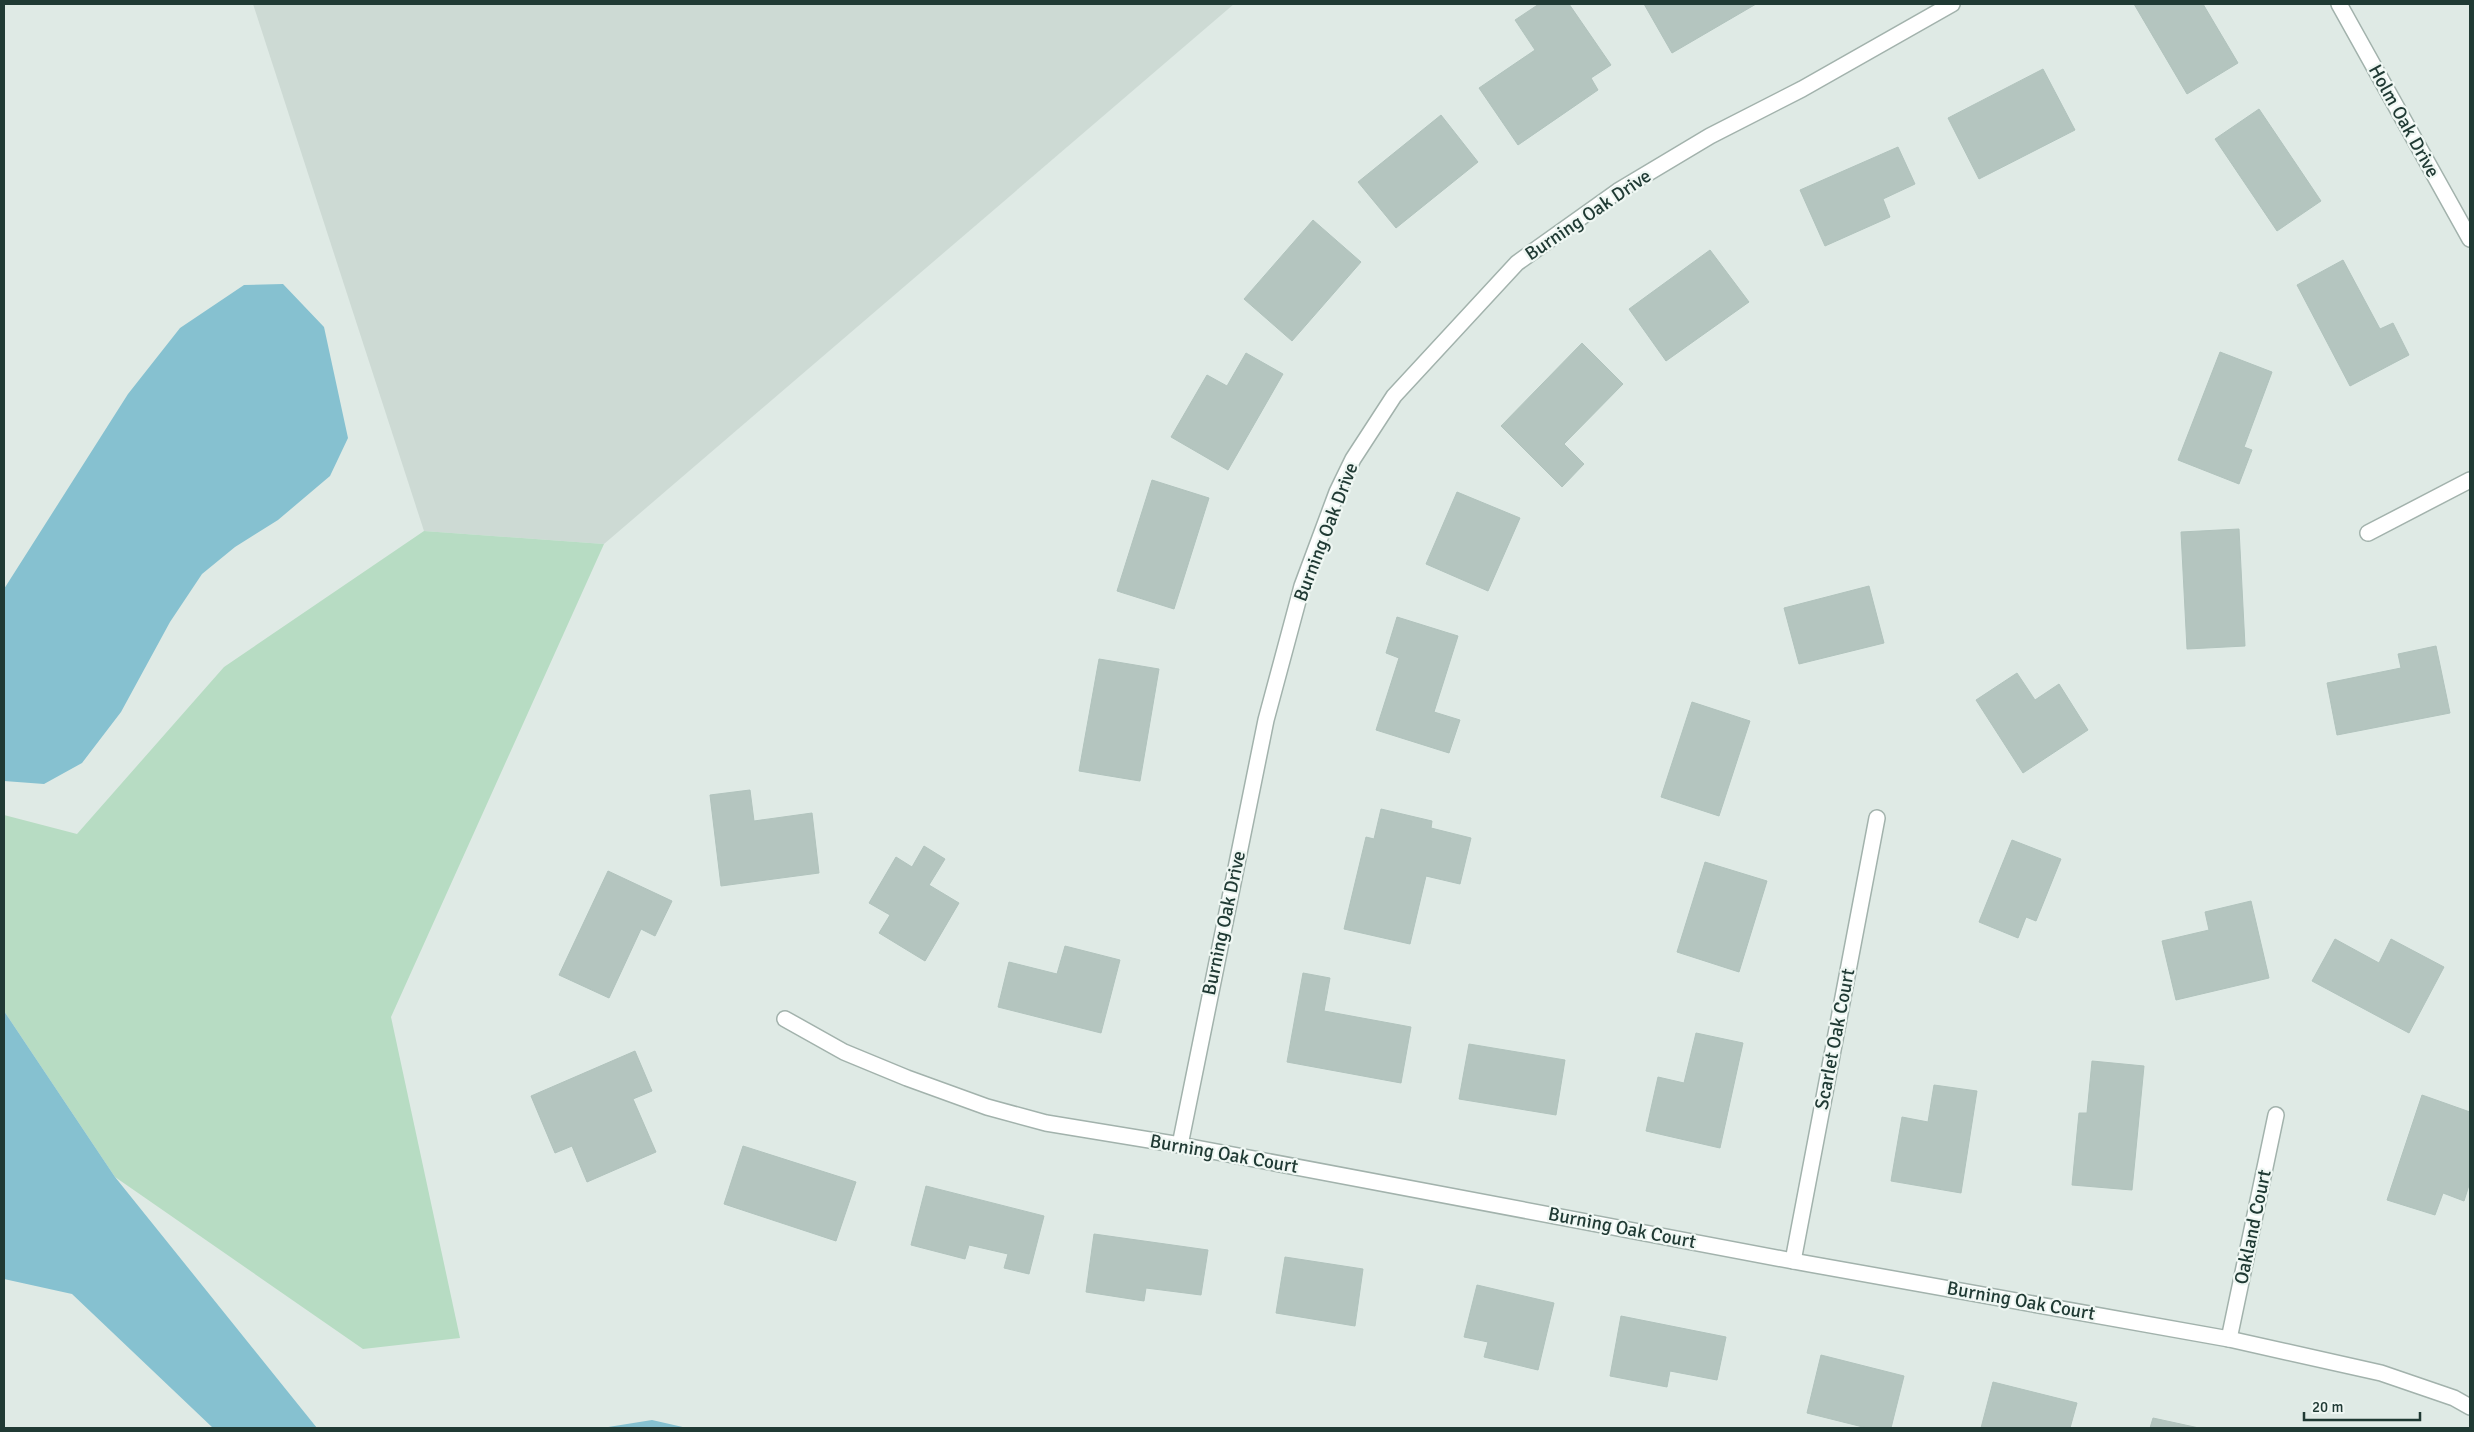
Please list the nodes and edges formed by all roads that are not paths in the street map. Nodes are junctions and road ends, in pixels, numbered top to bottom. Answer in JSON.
{"nodes":[{"id":1,"x":1952,"y":4,"type":"edge"},
{"id":2,"x":2338,"y":4,"type":"edge"},
{"id":3,"x":2470,"y":239,"type":"edge"},
{"id":4,"x":2470,"y":480,"type":"edge"},
{"id":5,"x":2368,"y":533,"type":"dead end"},
{"id":6,"x":1877,"y":818,"type":"dead end"},
{"id":7,"x":785,"y":1019,"type":"dead end"},
{"id":8,"x":2276,"y":1115,"type":"dead end"},
{"id":9,"x":1180,"y":1145,"type":"junction"},
{"id":10,"x":1793,"y":1261,"type":"junction"},
{"id":11,"x":2229,"y":1339,"type":"junction"},
{"id":12,"x":2470,"y":1407,"type":"edge"}],
"edges":[{"from":1,"to":9,"type":"street","name":"Burning Oak Drive"},
{"from":2,"to":3,"type":"street","name":"Holm Oak Drive"},
{"from":4,"to":5,"type":"street"},
{"from":6,"to":10,"type":"street","name":"Scarlet Oak Court"},
{"from":7,"to":9,"type":"street","name":"Burning Oak Court"},
{"from":8,"to":11,"type":"street","name":"Oakland Court"},
{"from":9,"to":10,"type":"street","name":"Burning Oak Court"},
{"from":10,"to":11,"type":"street","name":"Burning Oak Court"},
{"from":11,"to":12,"type":"street","name":"Burning Oak Court"}]}
